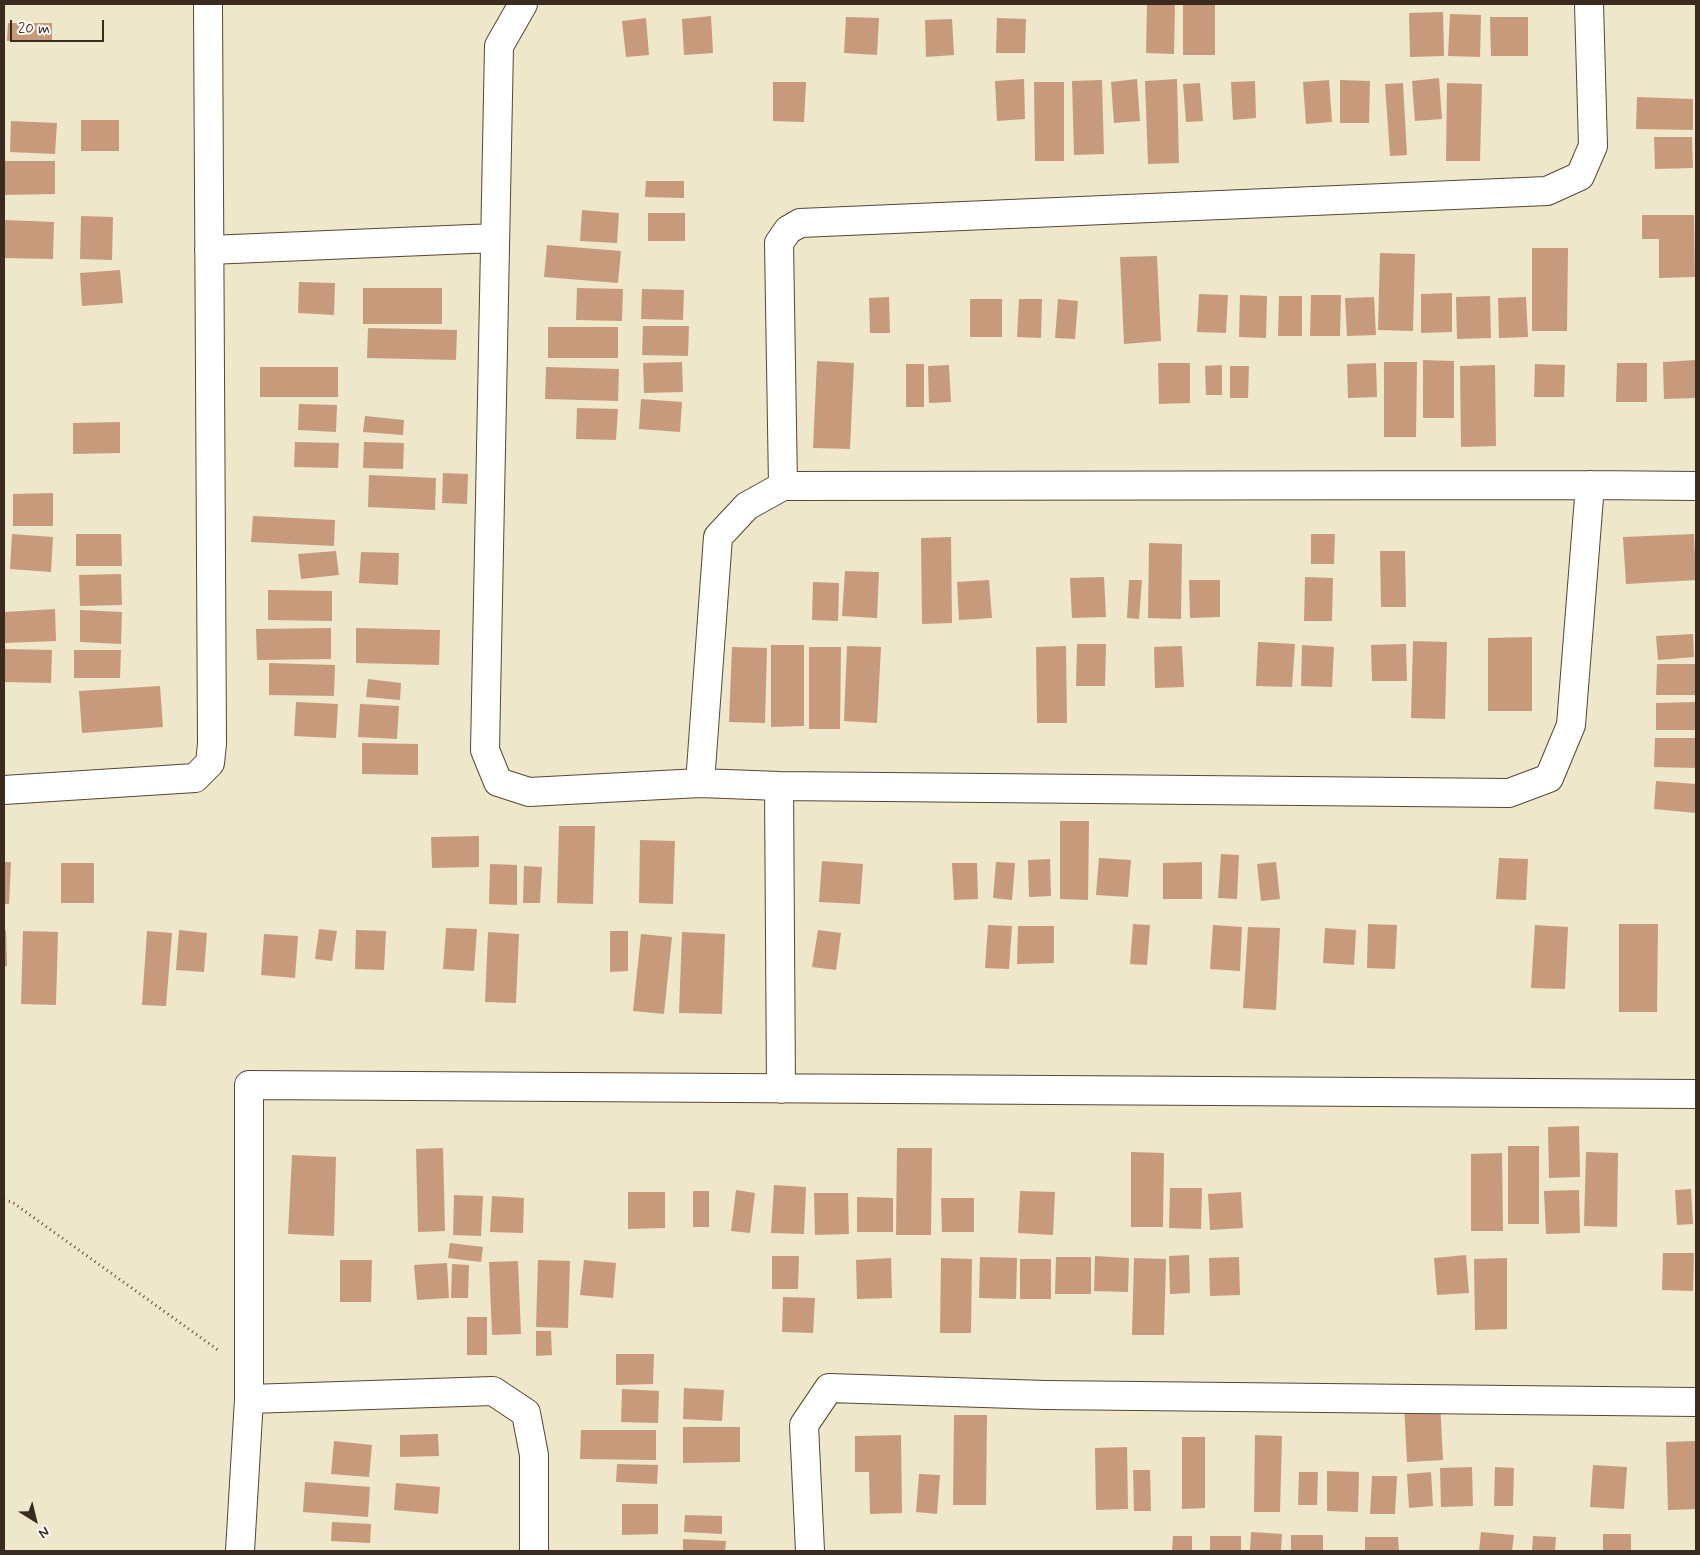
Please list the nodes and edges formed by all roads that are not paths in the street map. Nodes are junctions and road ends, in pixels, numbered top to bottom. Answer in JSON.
{"nodes":[{"id":1,"x":208,"y":4,"type":"edge"},
{"id":2,"x":523,"y":4,"type":"edge"},
{"id":3,"x":1589,"y":4,"type":"edge"},
{"id":4,"x":495,"y":238,"type":"junction"},
{"id":5,"x":209,"y":250,"type":"junction"},
{"id":6,"x":1590,"y":485,"type":"junction"},
{"id":7,"x":783,"y":486,"type":"junction"},
{"id":8,"x":1696,"y":486,"type":"edge"},
{"id":9,"x":700,"y":783,"type":"junction"},
{"id":10,"x":779,"y":786,"type":"junction"},
{"id":11,"x":4,"y":790,"type":"edge"},
{"id":12,"x":781,"y":1089,"type":"junction"},
{"id":13,"x":1696,"y":1094,"type":"edge"},
{"id":14,"x":249,"y":1386,"type":"junction"},
{"id":15,"x":1696,"y":1402,"type":"edge"},
{"id":16,"x":240,"y":1551,"type":"edge"},
{"id":17,"x":534,"y":1551,"type":"edge"},
{"id":18,"x":810,"y":1551,"type":"edge"}],
"edges":[{"from":1,"to":5,"type":"street"},
{"from":2,"to":4,"type":"street"},
{"from":3,"to":7,"type":"street"},
{"from":4,"to":5,"type":"street"},
{"from":4,"to":9,"type":"street"},
{"from":5,"to":11,"type":"street"},
{"from":6,"to":7,"type":"street"},
{"from":6,"to":8,"type":"street"},
{"from":6,"to":10,"type":"street"},
{"from":7,"to":9,"type":"street"},
{"from":9,"to":10,"type":"street"},
{"from":10,"to":12,"type":"street"},
{"from":12,"to":13,"type":"street"},
{"from":12,"to":14,"type":"street"},
{"from":14,"to":16,"type":"street"},
{"from":14,"to":17,"type":"street"},
{"from":15,"to":18,"type":"street"}]}
